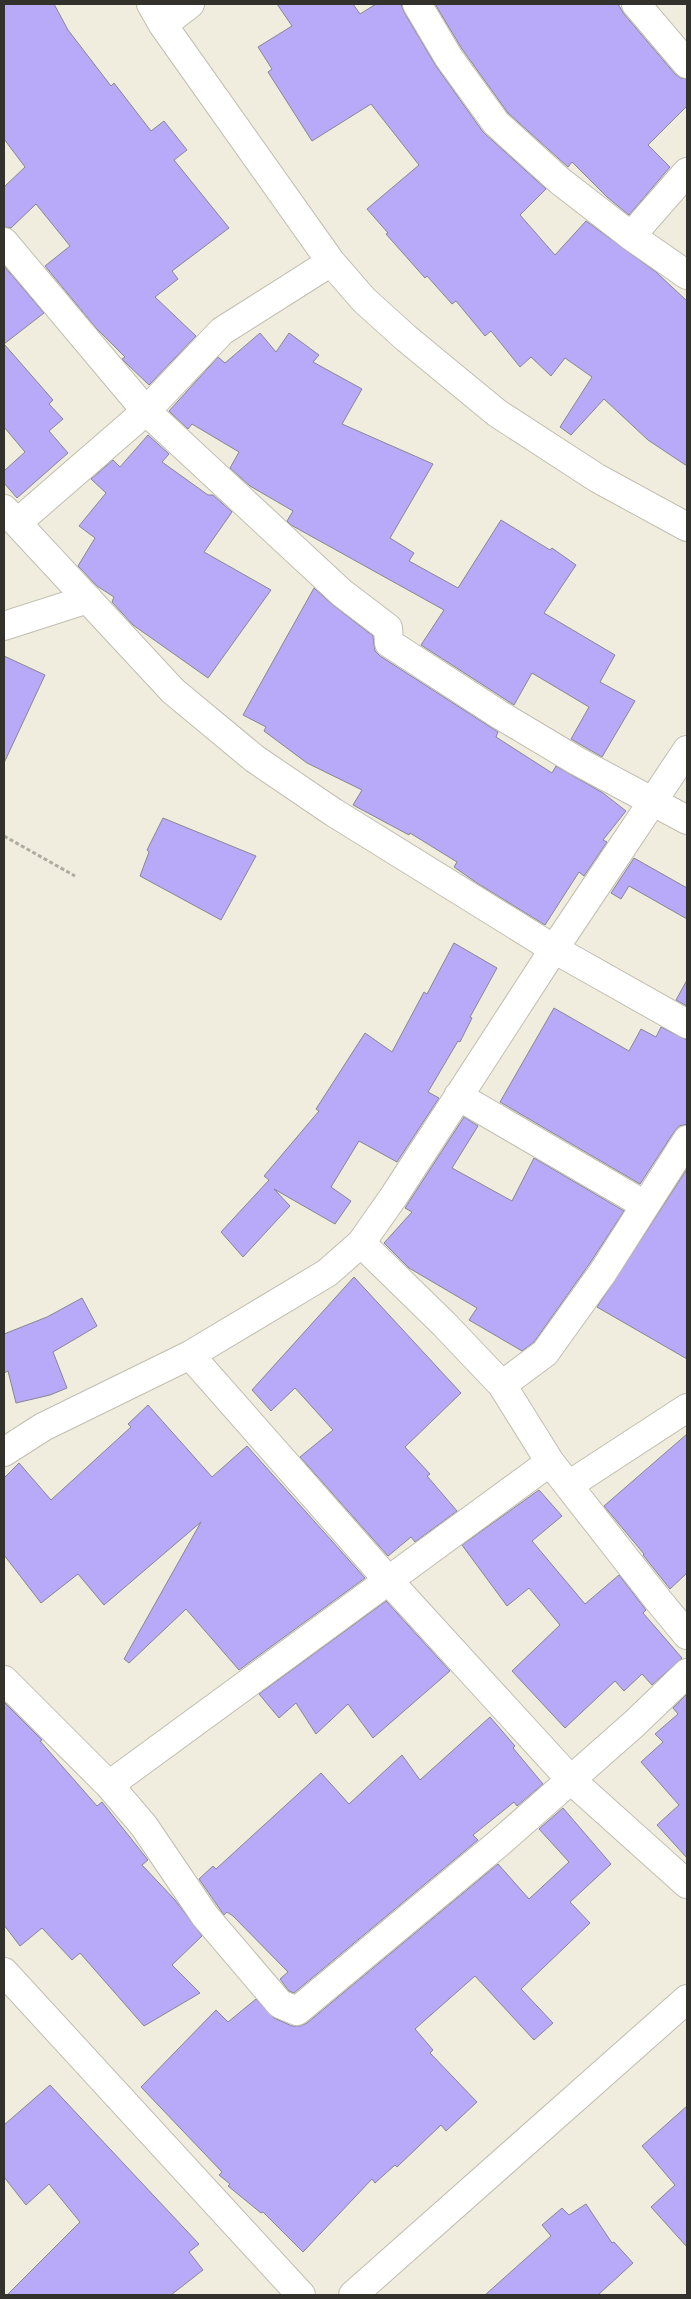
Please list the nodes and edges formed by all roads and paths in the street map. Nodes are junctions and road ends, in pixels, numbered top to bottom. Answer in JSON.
{"nodes":[{"id":1,"x":190,"y":4,"type":"edge"},
{"id":2,"x":417,"y":4,"type":"edge"},
{"id":3,"x":636,"y":4,"type":"edge"},
{"id":4,"x":157,"y":14,"type":"edge"},
{"id":5,"x":687,"y":64,"type":"edge"},
{"id":6,"x":687,"y":172,"type":"edge"},
{"id":7,"x":631,"y":236,"type":"junction"},
{"id":8,"x":4,"y":242,"type":"edge"},
{"id":9,"x":331,"y":262,"type":"junction"},
{"id":10,"x":683,"y":264,"type":"edge"},
{"id":11,"x":146,"y":412,"type":"junction"},
{"id":12,"x":10,"y":516,"type":"edge"},
{"id":13,"x":687,"y":527,"type":"edge"},
{"id":14,"x":88,"y":599,"type":"junction"},
{"id":15,"x":4,"y":626,"type":"edge"},
{"id":16,"x":687,"y":750,"type":"edge"},
{"id":17,"x":654,"y":801,"type":"junction"},
{"id":18,"x":687,"y":820,"type":"edge"},
{"id":19,"x":4,"y":836,"type":"edge"},
{"id":20,"x":75,"y":876,"type":"dead end"},
{"id":21,"x":554,"y":949,"type":"junction"},
{"id":22,"x":687,"y":1024,"type":"edge"},
{"id":23,"x":458,"y":1096,"type":"junction"},
{"id":24,"x":687,"y":1140,"type":"edge"},
{"id":25,"x":645,"y":1206,"type":"junction"},
{"id":26,"x":361,"y":1243,"type":"junction"},
{"id":27,"x":190,"y":1355,"type":"junction"},
{"id":28,"x":502,"y":1385,"type":"junction"},
{"id":29,"x":687,"y":1408,"type":"edge"},
{"id":30,"x":4,"y":1452,"type":"edge"},
{"id":31,"x":550,"y":1462,"type":"junction"},
{"id":32,"x":569,"y":1486,"type":"junction"},
{"id":33,"x":388,"y":1580,"type":"junction"},
{"id":34,"x":687,"y":1635,"type":"edge"},
{"id":35,"x":687,"y":1673,"type":"edge"},
{"id":36,"x":4,"y":1680,"type":"edge"},
{"id":37,"x":570,"y":1779,"type":"junction"},
{"id":38,"x":109,"y":1786,"type":"junction"},
{"id":39,"x":687,"y":1884,"type":"edge"},
{"id":40,"x":4,"y":1972,"type":"edge"},
{"id":41,"x":687,"y":1999,"type":"edge"},
{"id":42,"x":301,"y":2295,"type":"edge"},
{"id":43,"x":353,"y":2295,"type":"edge"}],
"edges":[{"from":1,"to":4,"type":"street"},
{"from":2,"to":7,"type":"street"},
{"from":3,"to":5,"type":"street"},
{"from":4,"to":9,"type":"street"},
{"from":6,"to":7,"type":"street"},
{"from":7,"to":10,"type":"street"},
{"from":8,"to":11,"type":"street"},
{"from":9,"to":11,"type":"street"},
{"from":9,"to":13,"type":"street"},
{"from":11,"to":12,"type":"street"},
{"from":11,"to":17,"type":"street"},
{"from":12,"to":14,"type":"street"},
{"from":14,"to":15,"type":"street"},
{"from":14,"to":21,"type":"street"},
{"from":16,"to":17,"type":"street"},
{"from":17,"to":18,"type":"street"},
{"from":17,"to":21,"type":"street"},
{"from":19,"to":20,"type":"path"},
{"from":21,"to":22,"type":"street"},
{"from":21,"to":23,"type":"street"},
{"from":23,"to":25,"type":"street"},
{"from":23,"to":26,"type":"street"},
{"from":24,"to":25,"type":"street"},
{"from":25,"to":28,"type":"street"},
{"from":26,"to":27,"type":"street"},
{"from":26,"to":28,"type":"street"},
{"from":27,"to":30,"type":"street"},
{"from":27,"to":33,"type":"street"},
{"from":28,"to":31,"type":"street"},
{"from":29,"to":32,"type":"street"},
{"from":31,"to":32,"type":"street"},
{"from":31,"to":33,"type":"street"},
{"from":32,"to":34,"type":"street"},
{"from":33,"to":37,"type":"street"},
{"from":33,"to":38,"type":"street"},
{"from":35,"to":37,"type":"street"},
{"from":36,"to":38,"type":"street"},
{"from":37,"to":38,"type":"street"},
{"from":37,"to":39,"type":"street"},
{"from":40,"to":42,"type":"street"},
{"from":41,"to":43,"type":"street"}]}
